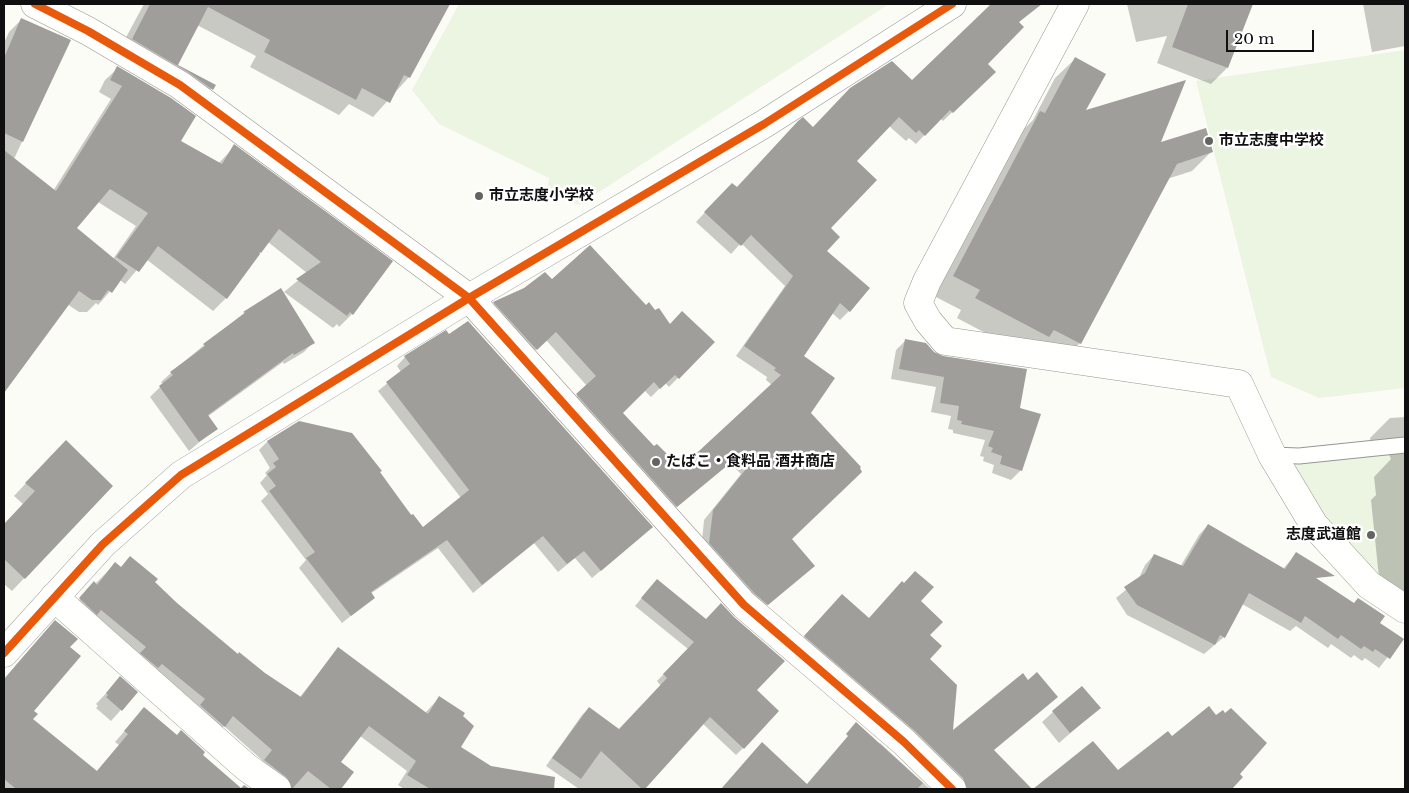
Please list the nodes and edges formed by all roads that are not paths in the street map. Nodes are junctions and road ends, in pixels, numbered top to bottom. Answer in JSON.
{"nodes":[{"id":1,"x":35,"y":4,"type":"edge"},
{"id":2,"x":952,"y":4,"type":"edge"},
{"id":3,"x":1075,"y":4,"type":"edge"},
{"id":4,"x":469,"y":298,"type":"junction"},
{"id":5,"x":1405,"y":445,"type":"edge"},
{"id":6,"x":1272,"y":455,"type":"junction"},
{"id":7,"x":54,"y":597,"type":"junction"},
{"id":8,"x":1405,"y":609,"type":"edge"},
{"id":9,"x":12,"y":624,"type":"edge"},
{"id":10,"x":4,"y":652,"type":"edge"},
{"id":11,"x":277,"y":789,"type":"edge"},
{"id":12,"x":952,"y":789,"type":"edge"}],
"edges":[{"from":1,"to":4,"type":"street"},
{"from":2,"to":4,"type":"street"},
{"from":3,"to":6,"type":"street"},
{"from":4,"to":7,"type":"street"},
{"from":4,"to":12,"type":"street"},
{"from":5,"to":6,"type":"lane"},
{"from":6,"to":8,"type":"street"},
{"from":7,"to":9,"type":"street"},
{"from":7,"to":11,"type":"street"},
{"from":9,"to":10,"type":"street"}]}
